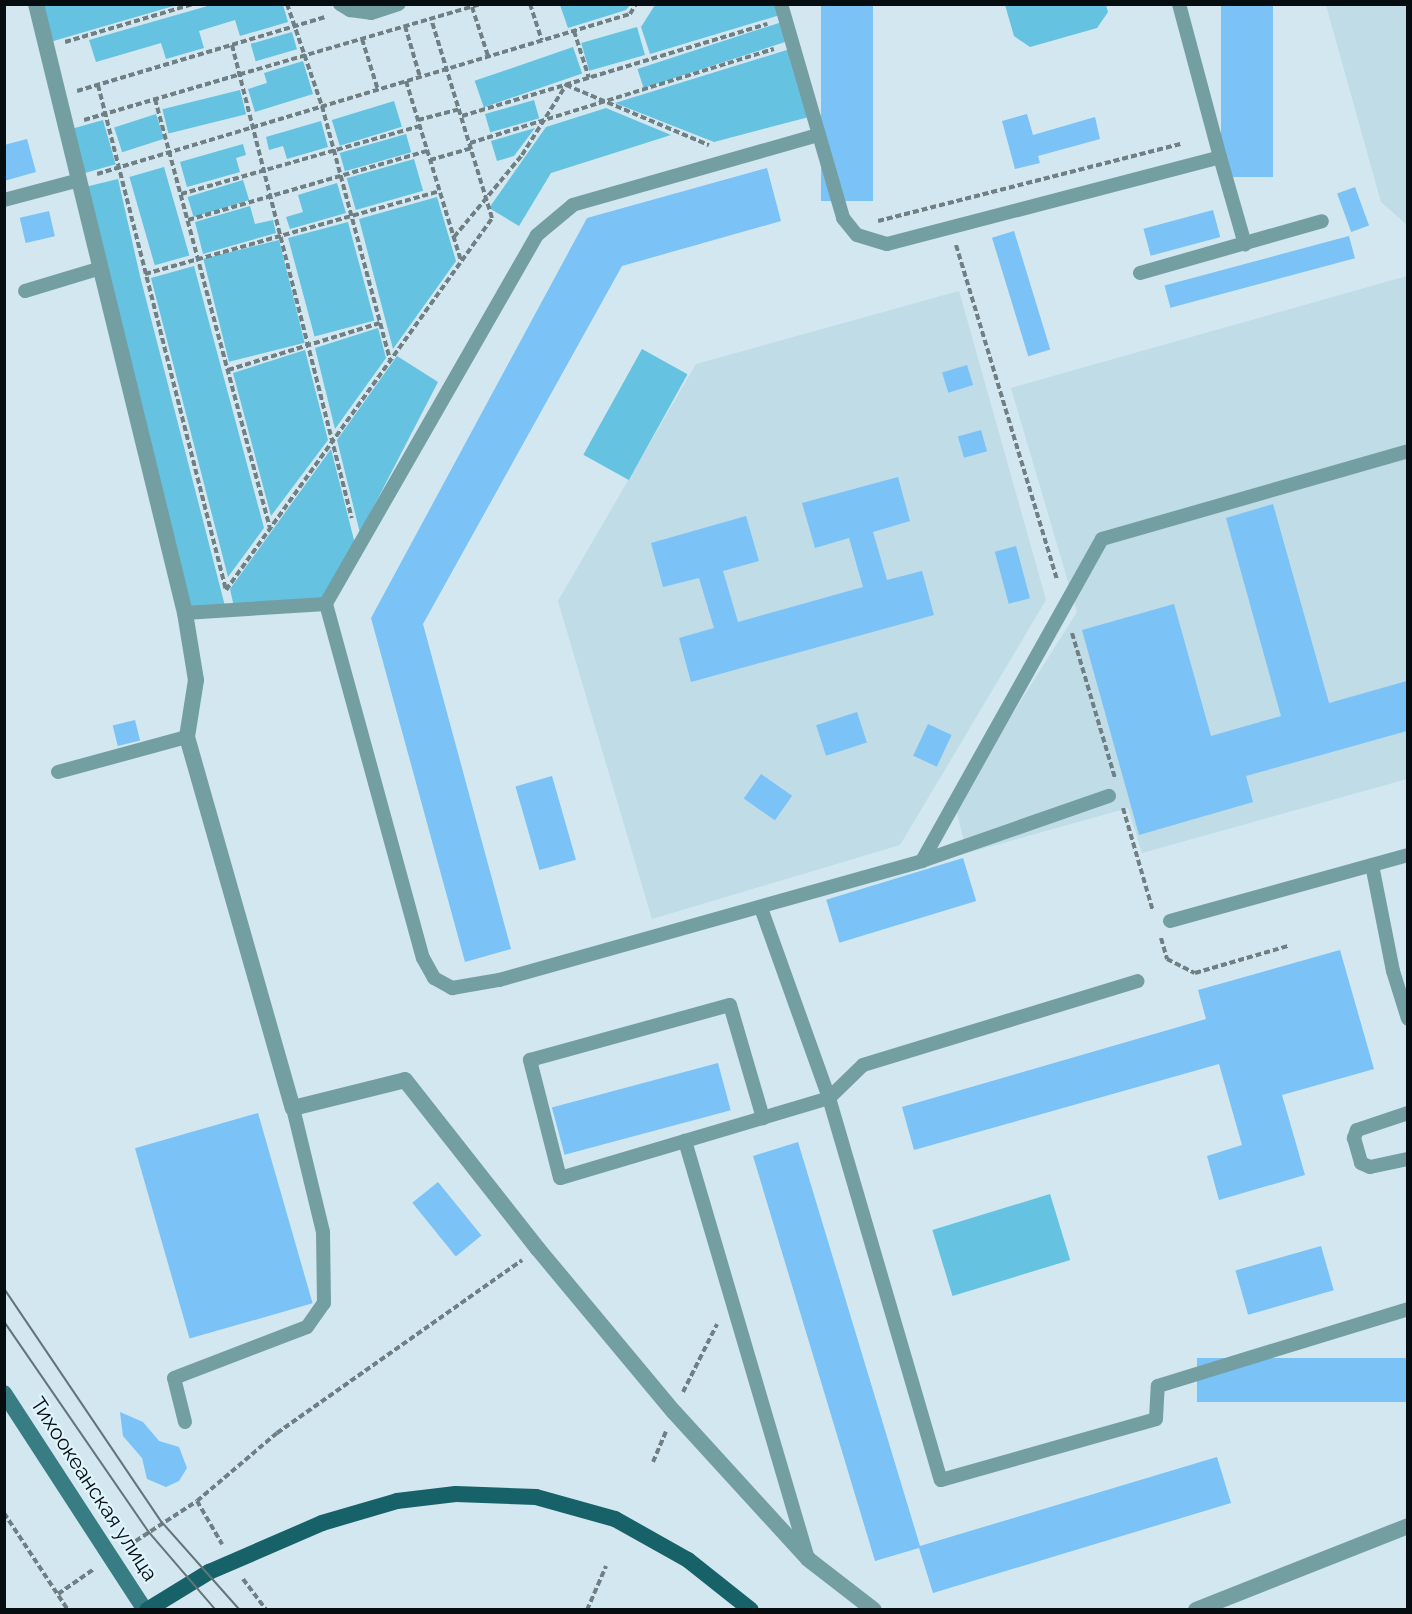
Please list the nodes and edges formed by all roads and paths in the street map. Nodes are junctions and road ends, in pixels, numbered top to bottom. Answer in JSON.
{"nodes":[{"id":1,"x":36,"y":4,"type":"edge"},
{"id":2,"x":193,"y":4,"type":"edge"},
{"id":3,"x":287,"y":4,"type":"edge"},
{"id":4,"x":399,"y":4,"type":"edge"},
{"id":5,"x":481,"y":4,"type":"edge"},
{"id":6,"x":530,"y":4,"type":"edge"},
{"id":7,"x":636,"y":4,"type":"edge"},
{"id":8,"x":1179,"y":4,"type":"edge"},
{"id":9,"x":345,"y":7,"type":"edge"},
{"id":10,"x":472,"y":7,"type":"junction"},
{"id":11,"x":783,"y":11,"type":"edge"},
{"id":12,"x":432,"y":19,"type":"junction"},
{"id":13,"x":295,"y":26,"type":"junction"},
{"id":14,"x":405,"y":26,"type":"junction"},
{"id":15,"x":574,"y":31,"type":"junction"},
{"id":16,"x":362,"y":39,"type":"junction"},
{"id":17,"x":542,"y":40,"type":"junction"},
{"id":18,"x":792,"y":44,"type":"junction"},
{"id":19,"x":232,"y":45,"type":"junction"},
{"id":20,"x":47,"y":48,"type":"junction"},
{"id":21,"x":305,"y":56,"type":"junction"},
{"id":22,"x":488,"y":56,"type":"junction"},
{"id":23,"x":448,"y":68,"type":"junction"},
{"id":24,"x":240,"y":75,"type":"junction"},
{"id":25,"x":420,"y":77,"type":"junction"},
{"id":26,"x":589,"y":78,"type":"junction"},
{"id":27,"x":406,"y":81,"type":"junction"},
{"id":28,"x":98,"y":85,"type":"junction"},
{"id":29,"x":566,"y":85,"type":"junction"},
{"id":30,"x":378,"y":90,"type":"junction"},
{"id":31,"x":59,"y":97,"type":"junction"},
{"id":32,"x":155,"y":99,"type":"junction"},
{"id":33,"x":602,"y":102,"type":"junction"},
{"id":34,"x":322,"y":106,"type":"junction"},
{"id":35,"x":460,"y":109,"type":"junction"},
{"id":36,"x":106,"y":114,"type":"junction"},
{"id":37,"x":462,"y":116,"type":"junction"},
{"id":38,"x":546,"y":119,"type":"junction"},
{"id":39,"x":418,"y":120,"type":"junction"},
{"id":40,"x":66,"y":125,"type":"junction"},
{"id":41,"x":420,"y":126,"type":"junction"},
{"id":42,"x":254,"y":127,"type":"junction"},
{"id":43,"x":818,"y":135,"type":"junction"},
{"id":44,"x":1181,"y":144,"type":"dead end"},
{"id":45,"x":471,"y":146,"type":"junction"},
{"id":46,"x":713,"y":147,"type":"dead end"},
{"id":47,"x":334,"y":150,"type":"junction"},
{"id":48,"x":427,"y":151,"type":"junction"},
{"id":49,"x":170,"y":152,"type":"junction"},
{"id":50,"x":1220,"y":158,"type":"junction"},
{"id":51,"x":430,"y":160,"type":"junction"},
{"id":52,"x":121,"y":167,"type":"junction"},
{"id":53,"x":265,"y":170,"type":"junction"},
{"id":54,"x":341,"y":176,"type":"junction"},
{"id":55,"x":79,"y":180,"type":"junction"},
{"id":56,"x":440,"y":191,"type":"junction"},
{"id":57,"x":181,"y":194,"type":"junction"},
{"id":58,"x":271,"y":196,"type":"junction"},
{"id":59,"x":486,"y":196,"type":"junction"},
{"id":60,"x":4,"y":200,"type":"edge"},
{"id":61,"x":352,"y":216,"type":"junction"},
{"id":62,"x":188,"y":220,"type":"junction"},
{"id":63,"x":1322,"y":221,"type":"dead end"},
{"id":64,"x":875,"y":222,"type":"dead end"},
{"id":65,"x":952,"y":233,"type":"dead end"},
{"id":66,"x":281,"y":236,"type":"junction"},
{"id":67,"x":454,"y":237,"type":"junction"},
{"id":68,"x":1245,"y":243,"type":"junction"},
{"id":69,"x":198,"y":260,"type":"junction"},
{"id":70,"x":461,"y":261,"type":"junction"},
{"id":71,"x":100,"y":268,"type":"junction"},
{"id":72,"x":1140,"y":273,"type":"dead end"},
{"id":73,"x":145,"y":274,"type":"junction"},
{"id":74,"x":25,"y":291,"type":"dead end"},
{"id":75,"x":381,"y":323,"type":"junction"},
{"id":76,"x":309,"y":345,"type":"junction"},
{"id":77,"x":390,"y":359,"type":"junction"},
{"id":78,"x":228,"y":370,"type":"junction"},
{"id":79,"x":333,"y":440,"type":"junction"},
{"id":80,"x":1407,"y":452,"type":"edge"},
{"id":81,"x":270,"y":528,"type":"junction"},
{"id":82,"x":358,"y":544,"type":"junction"},
{"id":83,"x":326,"y":604,"type":"junction"},
{"id":84,"x":1065,"y":606,"type":"junction"},
{"id":85,"x":185,"y":613,"type":"junction"},
{"id":86,"x":187,"y":737,"type":"junction"},
{"id":87,"x":58,"y":772,"type":"dead end"},
{"id":88,"x":1116,"y":795,"type":"junction"},
{"id":89,"x":1407,"y":855,"type":"edge"},
{"id":90,"x":922,"y":861,"type":"junction"},
{"id":91,"x":1372,"y":865,"type":"junction"},
{"id":92,"x":760,"y":908,"type":"junction"},
{"id":93,"x":1154,"y":914,"type":"dead end"},
{"id":94,"x":1170,"y":921,"type":"dead end"},
{"id":95,"x":1161,"y":936,"type":"dead end"},
{"id":96,"x":1288,"y":946,"type":"dead end"},
{"id":97,"x":1137,"y":981,"type":"dead end"},
{"id":98,"x":1407,"y":1019,"type":"edge"},
{"id":99,"x":829,"y":1098,"type":"junction"},
{"id":100,"x":293,"y":1108,"type":"junction"},
{"id":101,"x":1407,"y":1113,"type":"edge"},
{"id":102,"x":764,"y":1118,"type":"junction"},
{"id":103,"x":685,"y":1141,"type":"junction"},
{"id":104,"x":1407,"y":1159,"type":"edge"},
{"id":105,"x":538,"y":1249,"type":"junction"},
{"id":106,"x":731,"y":1296,"type":"junction"},
{"id":107,"x":1407,"y":1309,"type":"edge"},
{"id":108,"x":4,"y":1392,"type":"edge"},
{"id":109,"x":674,"y":1412,"type":"junction"},
{"id":110,"x":184,"y":1422,"type":"dead end"},
{"id":111,"x":654,"y":1462,"type":"dead end"},
{"id":112,"x":4,"y":1513,"type":"edge"},
{"id":113,"x":1407,"y":1526,"type":"edge"},
{"id":114,"x":111,"y":1557,"type":"junction"},
{"id":115,"x":808,"y":1559,"type":"junction"},
{"id":116,"x":606,"y":1566,"type":"dead end"},
{"id":117,"x":58,"y":1594,"type":"junction"},
{"id":118,"x":68,"y":1610,"type":"edge"},
{"id":119,"x":146,"y":1610,"type":"edge"},
{"id":120,"x":586,"y":1610,"type":"edge"},
{"id":121,"x":751,"y":1610,"type":"edge"},
{"id":122,"x":874,"y":1610,"type":"edge"},
{"id":123,"x":1196,"y":1610,"type":"edge"}],
"edges":[{"from":1,"to":20,"type":"street"},
{"from":2,"to":20,"type":"path"},
{"from":3,"to":13,"type":"path"},
{"from":4,"to":9,"type":"lane"},
{"from":5,"to":10,"type":"path"},
{"from":6,"to":17,"type":"path"},
{"from":7,"to":15,"type":"path"},
{"from":8,"to":50,"type":"lane"},
{"from":9,"to":13,"type":"path"},
{"from":10,"to":12,"type":"path"},
{"from":10,"to":22,"type":"path"},
{"from":11,"to":18,"type":"lane"},
{"from":11,"to":26,"type":"path"},
{"from":12,"to":14,"type":"path"},
{"from":12,"to":23,"type":"path"},
{"from":13,"to":19,"type":"path"},
{"from":13,"to":21,"type":"path"},
{"from":14,"to":16,"type":"path"},
{"from":14,"to":25,"type":"path"},
{"from":15,"to":17,"type":"path"},
{"from":15,"to":26,"type":"path"},
{"from":16,"to":21,"type":"path"},
{"from":16,"to":30,"type":"path"},
{"from":17,"to":22,"type":"path"},
{"from":18,"to":33,"type":"path"},
{"from":18,"to":43,"type":"lane"},
{"from":19,"to":24,"type":"path"},
{"from":19,"to":28,"type":"path"},
{"from":20,"to":31,"type":"street"},
{"from":21,"to":24,"type":"path"},
{"from":21,"to":34,"type":"path"},
{"from":22,"to":23,"type":"path"},
{"from":23,"to":25,"type":"path"},
{"from":23,"to":35,"type":"path"},
{"from":24,"to":32,"type":"path"},
{"from":24,"to":42,"type":"path"},
{"from":25,"to":27,"type":"path"},
{"from":26,"to":29,"type":"path"},
{"from":27,"to":30,"type":"path"},
{"from":27,"to":39,"type":"path"},
{"from":28,"to":31,"type":"path"},
{"from":28,"to":36,"type":"path"},
{"from":29,"to":33,"type":"path"},
{"from":29,"to":37,"type":"path"},
{"from":29,"to":38,"type":"path"},
{"from":30,"to":34,"type":"path"},
{"from":31,"to":40,"type":"street"},
{"from":32,"to":36,"type":"path"},
{"from":32,"to":49,"type":"path"},
{"from":33,"to":38,"type":"path"},
{"from":33,"to":46,"type":"path"},
{"from":34,"to":42,"type":"path"},
{"from":34,"to":47,"type":"path"},
{"from":35,"to":37,"type":"path"},
{"from":35,"to":39,"type":"path"},
{"from":36,"to":40,"type":"path"},
{"from":36,"to":52,"type":"path"},
{"from":37,"to":45,"type":"path"},
{"from":38,"to":45,"type":"path"},
{"from":38,"to":59,"type":"path"},
{"from":39,"to":41,"type":"path"},
{"from":40,"to":55,"type":"street"},
{"from":41,"to":47,"type":"path"},
{"from":41,"to":48,"type":"path"},
{"from":42,"to":49,"type":"path"},
{"from":42,"to":53,"type":"path"},
{"from":43,"to":50,"type":"lane"},
{"from":43,"to":82,"type":"lane"},
{"from":44,"to":64,"type":"path"},
{"from":45,"to":51,"type":"path"},
{"from":45,"to":59,"type":"path"},
{"from":47,"to":53,"type":"path"},
{"from":47,"to":54,"type":"path"},
{"from":48,"to":51,"type":"path"},
{"from":48,"to":54,"type":"path"},
{"from":49,"to":52,"type":"path"},
{"from":49,"to":57,"type":"path"},
{"from":50,"to":68,"type":"lane"},
{"from":51,"to":56,"type":"path"},
{"from":52,"to":55,"type":"path"},
{"from":52,"to":73,"type":"path"},
{"from":53,"to":57,"type":"path"},
{"from":53,"to":58,"type":"path"},
{"from":54,"to":58,"type":"path"},
{"from":54,"to":61,"type":"path"},
{"from":55,"to":60,"type":"lane"},
{"from":55,"to":71,"type":"street"},
{"from":56,"to":61,"type":"path"},
{"from":56,"to":67,"type":"path"},
{"from":57,"to":62,"type":"path"},
{"from":58,"to":62,"type":"path"},
{"from":58,"to":66,"type":"path"},
{"from":59,"to":67,"type":"path"},
{"from":59,"to":70,"type":"path"},
{"from":61,"to":66,"type":"path"},
{"from":61,"to":75,"type":"path"},
{"from":62,"to":69,"type":"path"},
{"from":63,"to":68,"type":"lane"},
{"from":65,"to":84,"type":"path"},
{"from":66,"to":69,"type":"path"},
{"from":66,"to":76,"type":"path"},
{"from":67,"to":70,"type":"path"},
{"from":68,"to":72,"type":"lane"},
{"from":69,"to":73,"type":"path"},
{"from":69,"to":78,"type":"path"},
{"from":70,"to":77,"type":"path"},
{"from":71,"to":74,"type":"lane"},
{"from":71,"to":85,"type":"street"},
{"from":73,"to":81,"type":"path"},
{"from":75,"to":76,"type":"path"},
{"from":75,"to":77,"type":"path"},
{"from":76,"to":78,"type":"path"},
{"from":76,"to":79,"type":"path"},
{"from":77,"to":79,"type":"path"},
{"from":78,"to":81,"type":"path"},
{"from":79,"to":81,"type":"path"},
{"from":79,"to":82,"type":"path"},
{"from":80,"to":84,"type":"lane"},
{"from":82,"to":83,"type":"lane"},
{"from":83,"to":85,"type":"lane"},
{"from":83,"to":92,"type":"lane"},
{"from":84,"to":88,"type":"path"},
{"from":84,"to":90,"type":"lane"},
{"from":85,"to":86,"type":"street"},
{"from":86,"to":87,"type":"lane"},
{"from":86,"to":100,"type":"street"},
{"from":88,"to":90,"type":"lane"},
{"from":88,"to":93,"type":"path"},
{"from":89,"to":91,"type":"lane"},
{"from":90,"to":92,"type":"lane"},
{"from":91,"to":94,"type":"lane"},
{"from":91,"to":98,"type":"lane"},
{"from":92,"to":99,"type":"lane"},
{"from":95,"to":96,"type":"path"},
{"from":97,"to":99,"type":"lane"},
{"from":99,"to":102,"type":"lane"},
{"from":99,"to":107,"type":"lane"},
{"from":100,"to":105,"type":"street"},
{"from":100,"to":110,"type":"lane"},
{"from":101,"to":104,"type":"lane"},
{"from":102,"to":103,"type":"lane"},
{"from":102,"to":103,"type":"lane"},
{"from":103,"to":106,"type":"lane"},
{"from":105,"to":109,"type":"street"},
{"from":105,"to":114,"type":"path"},
{"from":106,"to":109,"type":"path"},
{"from":106,"to":115,"type":"lane"},
{"from":108,"to":114,"type":"main road","name":"Тихоокеанская улица"},
{"from":109,"to":111,"type":"path"},
{"from":109,"to":115,"type":"street"},
{"from":112,"to":117,"type":"path"},
{"from":113,"to":123,"type":"street"},
{"from":114,"to":117,"type":"path"},
{"from":114,"to":119,"type":"main road","name":"Тихоокеанская улица"},
{"from":115,"to":122,"type":"street"},
{"from":116,"to":120,"type":"path"},
{"from":117,"to":118,"type":"path"},
{"from":119,"to":121,"type":"main road"}]}
